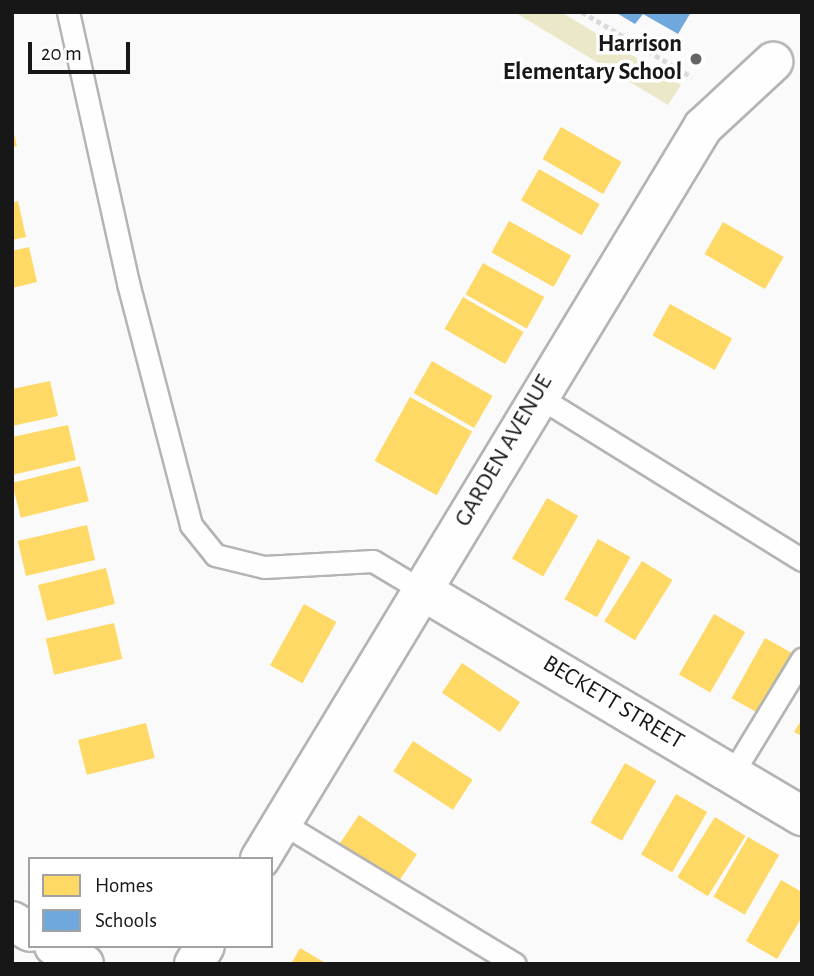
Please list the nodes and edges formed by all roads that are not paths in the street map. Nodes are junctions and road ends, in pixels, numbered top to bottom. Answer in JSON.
{"nodes":[{"id":1,"x":68,"y":12,"type":"edge"},
{"id":2,"x":773,"y":62,"type":"dead end"},
{"id":3,"x":536,"y":395,"type":"junction"},
{"id":4,"x":802,"y":560,"type":"edge"},
{"id":5,"x":423,"y":591,"type":"junction"},
{"id":6,"x":802,"y":659,"type":"edge"},
{"id":7,"x":732,"y":774,"type":"junction"},
{"id":8,"x":802,"y":816,"type":"edge"},
{"id":9,"x":282,"y":823,"type":"junction"},
{"id":10,"x":261,"y":857,"type":"edge"},
{"id":11,"x":12,"y":921,"type":"edge"},
{"id":12,"x":28,"y":931,"type":"edge"},
{"id":13,"x":57,"y":948,"type":"edge"},
{"id":14,"x":204,"y":948,"type":"edge"},
{"id":15,"x":84,"y":964,"type":"edge"},
{"id":16,"x":194,"y":964,"type":"edge"},
{"id":17,"x":515,"y":964,"type":"edge"}],
"edges":[{"from":1,"to":5,"type":"lane"},
{"from":2,"to":3,"type":"street","name":"GARDEN AVENUE"},
{"from":3,"to":4,"type":"lane"},
{"from":3,"to":5,"type":"street","name":"GARDEN AVENUE"},
{"from":5,"to":7,"type":"street","name":"BECKETT STREET"},
{"from":5,"to":9,"type":"street","name":"GARDEN AVENUE"},
{"from":6,"to":7,"type":"lane"},
{"from":7,"to":8,"type":"street","name":"BECKETT STREET"},
{"from":9,"to":10,"type":"street","name":"GARDEN AVENUE"},
{"from":9,"to":17,"type":"lane"},
{"from":11,"to":12,"type":"street"},
{"from":13,"to":15,"type":"street"},
{"from":14,"to":16,"type":"street"}]}
